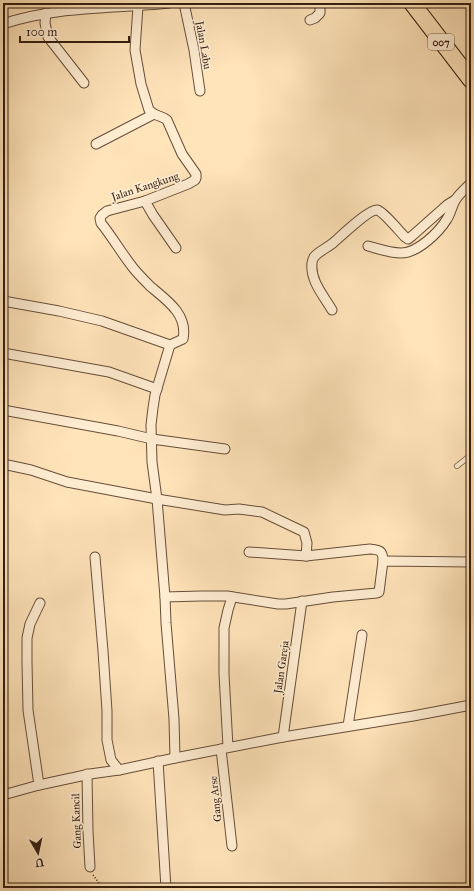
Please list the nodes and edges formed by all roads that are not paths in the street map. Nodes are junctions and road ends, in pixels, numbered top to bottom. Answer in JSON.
{"nodes":[{"id":1,"x":169,"y":3,"type":"edge"},
{"id":2,"x":184,"y":3,"type":"edge"},
{"id":3,"x":320,"y":3,"type":"edge"},
{"id":4,"x":412,"y":3,"type":"edge"},
{"id":5,"x":138,"y":6,"type":"junction"},
{"id":6,"x":46,"y":13,"type":"junction"},
{"id":7,"x":310,"y":20,"type":"dead end"},
{"id":8,"x":3,"y":24,"type":"edge"},
{"id":9,"x":471,"y":80,"type":"edge"},
{"id":10,"x":84,"y":83,"type":"dead end"},
{"id":11,"x":200,"y":91,"type":"dead end"},
{"id":12,"x":154,"y":114,"type":"junction"},
{"id":13,"x":96,"y":144,"type":"dead end"},
{"id":14,"x":471,"y":183,"type":"edge"},
{"id":15,"x":455,"y":200,"type":"junction"},
{"id":16,"x":145,"y":201,"type":"junction"},
{"id":17,"x":368,"y":246,"type":"dead end"},
{"id":18,"x":176,"y":248,"type":"dead end"},
{"id":19,"x":3,"y":301,"type":"edge"},
{"id":20,"x":332,"y":310,"type":"dead end"},
{"id":21,"x":170,"y":345,"type":"junction"},
{"id":22,"x":3,"y":353,"type":"edge"},
{"id":23,"x":158,"y":389,"type":"junction"},
{"id":24,"x":3,"y":410,"type":"edge"},
{"id":25,"x":152,"y":439,"type":"junction"},
{"id":26,"x":226,"y":449,"type":"dead end"},
{"id":27,"x":471,"y":455,"type":"edge"},
{"id":28,"x":3,"y":464,"type":"edge"},
{"id":29,"x":457,"y":466,"type":"dead end"},
{"id":30,"x":157,"y":499,"type":"junction"},
{"id":31,"x":249,"y":552,"type":"dead end"},
{"id":32,"x":306,"y":556,"type":"junction"},
{"id":33,"x":95,"y":557,"type":"dead end"},
{"id":34,"x":383,"y":561,"type":"junction"},
{"id":35,"x":471,"y":562,"type":"edge"},
{"id":36,"x":165,"y":597,"type":"junction"},
{"id":37,"x":232,"y":597,"type":"junction"},
{"id":38,"x":302,"y":601,"type":"junction"},
{"id":39,"x":40,"y":603,"type":"dead end"},
{"id":40,"x":362,"y":635,"type":"dead end"},
{"id":41,"x":471,"y":705,"type":"edge"},
{"id":42,"x":348,"y":726,"type":"junction"},
{"id":43,"x":283,"y":737,"type":"junction"},
{"id":44,"x":225,"y":748,"type":"junction"},
{"id":45,"x":175,"y":758,"type":"junction"},
{"id":46,"x":158,"y":761,"type":"junction"},
{"id":47,"x":118,"y":770,"type":"junction"},
{"id":48,"x":87,"y":774,"type":"junction"},
{"id":49,"x":39,"y":785,"type":"junction"},
{"id":50,"x":3,"y":795,"type":"edge"},
{"id":51,"x":232,"y":846,"type":"dead end"},
{"id":52,"x":90,"y":867,"type":"road end"},
{"id":53,"x":166,"y":888,"type":"edge"}],
"edges":[{"from":1,"to":5,"type":"street"},
{"from":2,"to":11,"type":"street","name":"Jalan Labu"},
{"from":3,"to":7,"type":"street"},
{"from":4,"to":9,"type":"highway","number":"007"},
{"from":5,"to":6,"type":"street"},
{"from":5,"to":12,"type":"street","name":"Jalan Kangkung"},
{"from":6,"to":8,"type":"street"},
{"from":6,"to":10,"type":"street"},
{"from":12,"to":13,"type":"street"},
{"from":12,"to":16,"type":"street","name":"Jalan Kangkung"},
{"from":14,"to":15,"type":"street"},
{"from":15,"to":17,"type":"street"},
{"from":15,"to":20,"type":"street"},
{"from":16,"to":18,"type":"street"},
{"from":16,"to":21,"type":"street","name":"Jalan Kangkung"},
{"from":19,"to":21,"type":"street"},
{"from":21,"to":23,"type":"street"},
{"from":22,"to":23,"type":"street"},
{"from":23,"to":25,"type":"street"},
{"from":24,"to":25,"type":"street"},
{"from":25,"to":26,"type":"street"},
{"from":25,"to":30,"type":"street"},
{"from":27,"to":29,"type":"lane"},
{"from":28,"to":30,"type":"street"},
{"from":30,"to":32,"type":"street"},
{"from":30,"to":36,"type":"street"},
{"from":31,"to":32,"type":"street"},
{"from":32,"to":34,"type":"street"},
{"from":33,"to":47,"type":"street"},
{"from":34,"to":35,"type":"street"},
{"from":34,"to":38,"type":"street"},
{"from":36,"to":37,"type":"street"},
{"from":36,"to":45,"type":"street"},
{"from":37,"to":38,"type":"street"},
{"from":37,"to":44,"type":"street","name":"Gang Arse"},
{"from":38,"to":43,"type":"street","name":"Jalan Gareja"},
{"from":39,"to":49,"type":"street"},
{"from":40,"to":42,"type":"street"},
{"from":41,"to":42,"type":"street"},
{"from":42,"to":43,"type":"street"},
{"from":43,"to":44,"type":"street"},
{"from":44,"to":45,"type":"street"},
{"from":44,"to":51,"type":"street","name":"Gang Arse"},
{"from":45,"to":46,"type":"street"},
{"from":46,"to":47,"type":"street"},
{"from":46,"to":53,"type":"street"},
{"from":47,"to":48,"type":"street"},
{"from":48,"to":49,"type":"street"},
{"from":48,"to":52,"type":"street","name":"Gang Kancil"},
{"from":49,"to":50,"type":"street"}]}
